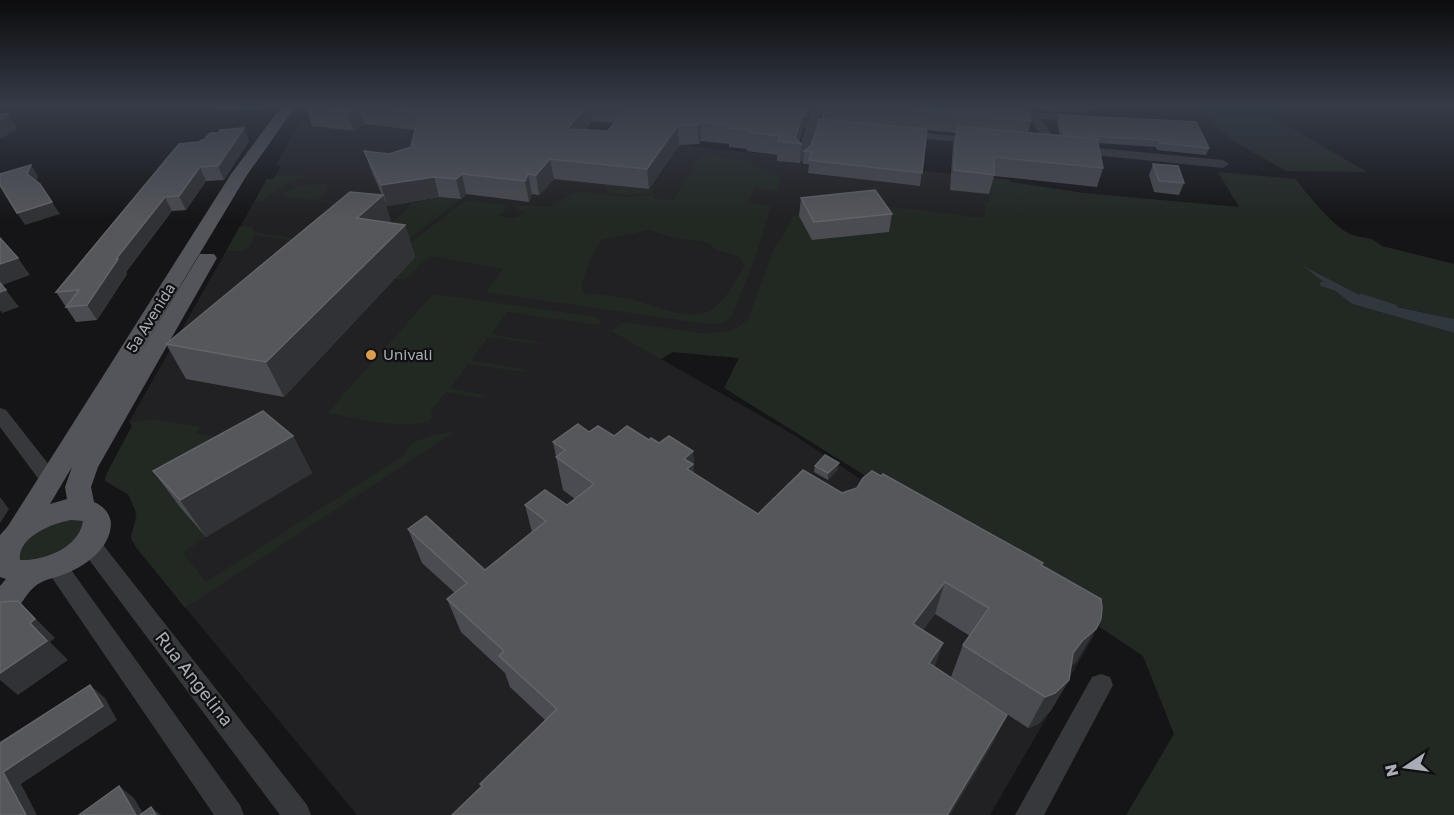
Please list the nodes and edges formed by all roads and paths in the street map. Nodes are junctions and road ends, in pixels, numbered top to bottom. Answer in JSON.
{"nodes":[{"id":1,"x":261,"y":144,"type":"edge"},
{"id":2,"x":275,"y":144,"type":"edge"},
{"id":3,"x":806,"y":144,"type":"edge"},
{"id":4,"x":1048,"y":144,"type":"edge"},
{"id":5,"x":802,"y":158,"type":"edge"},
{"id":6,"x":1223,"y":164,"type":"dead end"},
{"id":7,"x":0,"y":414,"type":"edge"},
{"id":8,"x":51,"y":480,"type":"junction"},
{"id":9,"x":82,"y":509,"type":"junction"},
{"id":10,"x":88,"y":543,"type":"junction"},
{"id":11,"x":8,"y":549,"type":"edge"},
{"id":12,"x":43,"y":569,"type":"junction"},
{"id":13,"x":0,"y":608,"type":"edge"},
{"id":14,"x":1101,"y":685,"type":"dead end"},
{"id":15,"x":230,"y":815,"type":"edge"},
{"id":16,"x":297,"y":815,"type":"edge"},
{"id":17,"x":1029,"y":815,"type":"edge"}],
"edges":[{"from":1,"to":8,"type":"main road","name":"5ª Avenida"},
{"from":2,"to":9,"type":"main road","name":"5ª Avenida"},
{"from":3,"to":5,"type":"street"},
{"from":4,"to":6,"type":"street"},
{"from":7,"to":8,"type":"street"},
{"from":8,"to":11,"type":"main road","name":"5ª Avenida"},
{"from":9,"to":10,"type":"main road"},
{"from":9,"to":11,"type":"main road"},
{"from":10,"to":12,"type":"main road"},
{"from":10,"to":16,"type":"street","name":"Rua Angelina"},
{"from":11,"to":12,"type":"main road"},
{"from":12,"to":13,"type":"main road"},
{"from":12,"to":15,"type":"street"},
{"from":14,"to":17,"type":"street"}]}
